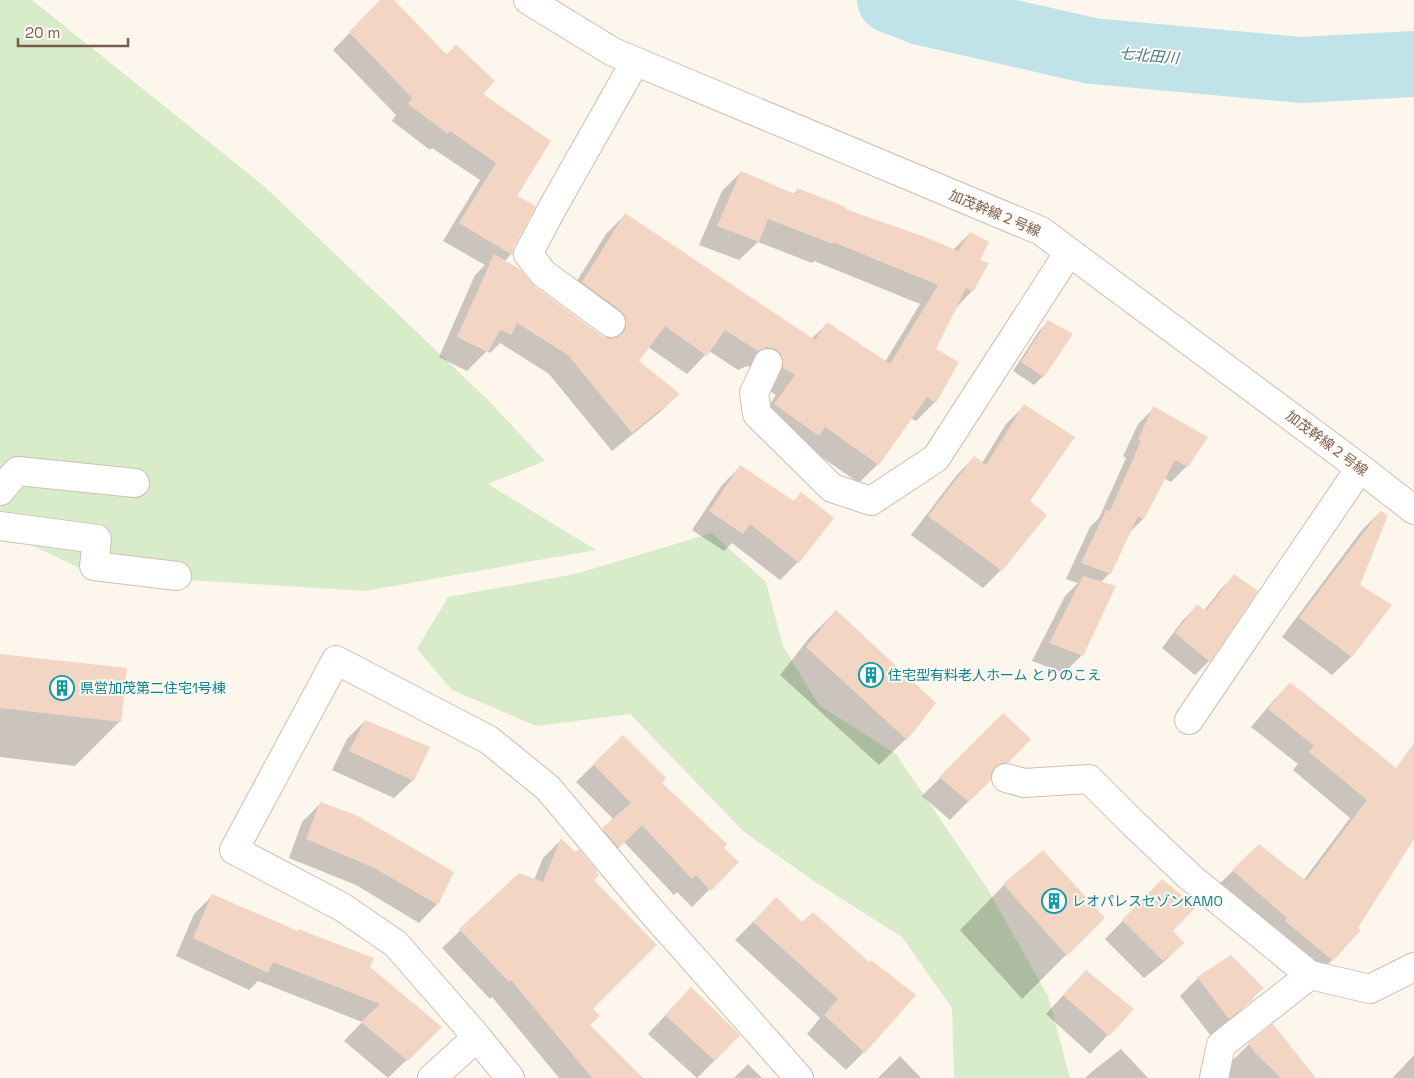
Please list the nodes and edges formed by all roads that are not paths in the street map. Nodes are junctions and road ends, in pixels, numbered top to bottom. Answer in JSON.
{"nodes":[{"id":1,"x":528,"y":0,"type":"edge"},
{"id":2,"x":635,"y":62,"type":"junction"},
{"id":3,"x":1069,"y":252,"type":"junction"},
{"id":4,"x":611,"y":323,"type":"dead end"},
{"id":5,"x":768,"y":363,"type":"dead end"},
{"id":6,"x":1360,"y":468,"type":"junction"},
{"id":7,"x":135,"y":483,"type":"dead end"},
{"id":8,"x":0,"y":491,"type":"edge"},
{"id":9,"x":1414,"y":510,"type":"edge"},
{"id":10,"x":0,"y":526,"type":"edge"},
{"id":11,"x":177,"y":576,"type":"dead end"},
{"id":12,"x":1189,"y":720,"type":"dead end"},
{"id":13,"x":1006,"y":778,"type":"dead end"},
{"id":14,"x":1414,"y":967,"type":"edge"},
{"id":15,"x":1310,"y":975,"type":"junction"},
{"id":16,"x":477,"y":1037,"type":"junction"},
{"id":17,"x":432,"y":1078,"type":"edge"},
{"id":18,"x":510,"y":1078,"type":"edge"},
{"id":19,"x":800,"y":1078,"type":"edge"},
{"id":20,"x":1214,"y":1078,"type":"edge"}],
"edges":[{"from":1,"to":2,"type":"street","name":"加茂幹線２号線"},
{"from":2,"to":3,"type":"street","name":"加茂幹線２号線"},
{"from":2,"to":4,"type":"street"},
{"from":3,"to":5,"type":"street"},
{"from":3,"to":6,"type":"street","name":"加茂幹線２号線"},
{"from":6,"to":9,"type":"street","name":"加茂幹線２号線"},
{"from":6,"to":12,"type":"street"},
{"from":7,"to":8,"type":"street"},
{"from":10,"to":11,"type":"street"},
{"from":13,"to":15,"type":"street"},
{"from":14,"to":15,"type":"street"},
{"from":15,"to":20,"type":"street"},
{"from":16,"to":17,"type":"street"},
{"from":16,"to":18,"type":"street"},
{"from":16,"to":19,"type":"street"}]}
